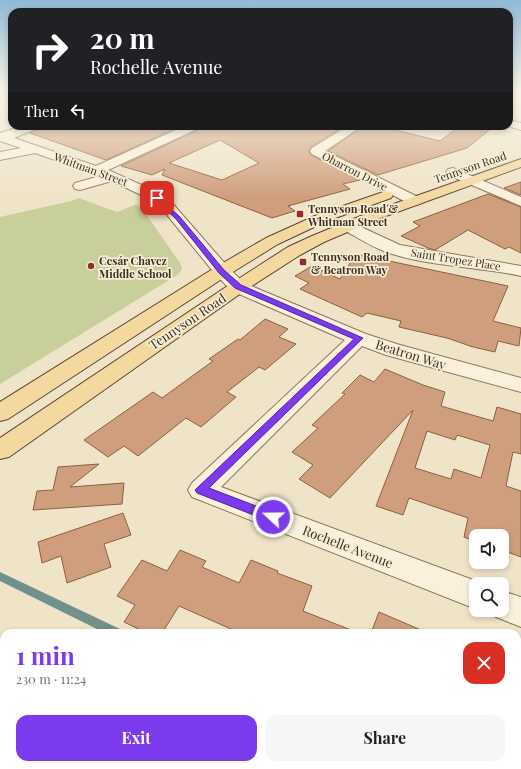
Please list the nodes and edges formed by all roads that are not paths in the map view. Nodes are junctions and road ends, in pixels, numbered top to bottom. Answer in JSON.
{"nodes":[{"id":1,"x":22,"y":130,"type":"edge"},
{"id":2,"x":186,"y":130,"type":"edge"},
{"id":3,"x":350,"y":130,"type":"edge"},
{"id":4,"x":1,"y":137,"type":"edge"},
{"id":5,"x":35,"y":149,"type":"junction"},
{"id":6,"x":0,"y":156,"type":"edge"},
{"id":7,"x":521,"y":163,"type":"edge"},
{"id":8,"x":475,"y":165,"type":"dead end"},
{"id":9,"x":97,"y":170,"type":"junction"},
{"id":10,"x":453,"y":172,"type":"junction"},
{"id":11,"x":113,"y":176,"type":"junction"},
{"id":12,"x":439,"y":177,"type":"dead end"},
{"id":13,"x":472,"y":180,"type":"junction"},
{"id":14,"x":418,"y":184,"type":"dead end"},
{"id":15,"x":80,"y":186,"type":"dead end"},
{"id":16,"x":397,"y":192,"type":"junction"},
{"id":17,"x":415,"y":201,"type":"junction"},
{"id":18,"x":521,"y":202,"type":"edge"},
{"id":19,"x":348,"y":226,"type":"junction"},
{"id":20,"x":222,"y":271,"type":"junction"},
{"id":21,"x":521,"y":271,"type":"edge"},
{"id":22,"x":238,"y":286,"type":"junction"},
{"id":23,"x":359,"y":338,"type":"junction"},
{"id":24,"x":521,"y":385,"type":"edge"},
{"id":25,"x":0,"y":413,"type":"edge"},
{"id":26,"x":0,"y":450,"type":"edge"},
{"id":27,"x":469,"y":592,"type":"edge"},
{"id":28,"x":509,"y":608,"type":"edge"},
{"id":29,"x":521,"y":612,"type":"edge"}],
"edges":[{"from":1,"to":4,"type":"street"},
{"from":2,"to":9,"type":"street"},
{"from":3,"to":16,"type":"street","name":"Oharron Drive"},
{"from":4,"to":5,"type":"street","name":"Whitman Street"},
{"from":5,"to":6,"type":"street"},
{"from":5,"to":9,"type":"street","name":"Whitman Street"},
{"from":7,"to":13,"type":"main road","name":"Tennyson Road"},
{"from":8,"to":10,"type":"main road","name":"Tennyson Road"},
{"from":9,"to":11,"type":"street","name":"Whitman Street"},
{"from":10,"to":12,"type":"main road","name":"Tennyson Road"},
{"from":10,"to":13,"type":"street"},
{"from":11,"to":15,"type":"street"},
{"from":11,"to":20,"type":"street","name":"Whitman Street"},
{"from":13,"to":17,"type":"main road","name":"Tennyson Road"},
{"from":13,"to":18,"type":"street"},
{"from":14,"to":16,"type":"main road","name":"Tennyson Road"},
{"from":16,"to":17,"type":"street","name":"Oharron Drive"},
{"from":16,"to":20,"type":"main road","name":"Tennyson Road"},
{"from":17,"to":19,"type":"main road","name":"Tennyson Road"},
{"from":19,"to":21,"type":"street","name":"Saint Tropez Place"},
{"from":19,"to":22,"type":"main road","name":"Tennyson Road"},
{"from":20,"to":22,"type":"street","name":"Whitman Street"},
{"from":20,"to":25,"type":"main road","name":"Tennyson Road"},
{"from":22,"to":23,"type":"street","name":"Beatron Way"},
{"from":22,"to":26,"type":"main road","name":"Tennyson Road"},
{"from":23,"to":24,"type":"street","name":"Beatron Way"},
{"from":23,"to":27,"type":"street","name":"Rochelle Avenue"},
{"from":28,"to":29,"type":"street"}]}
